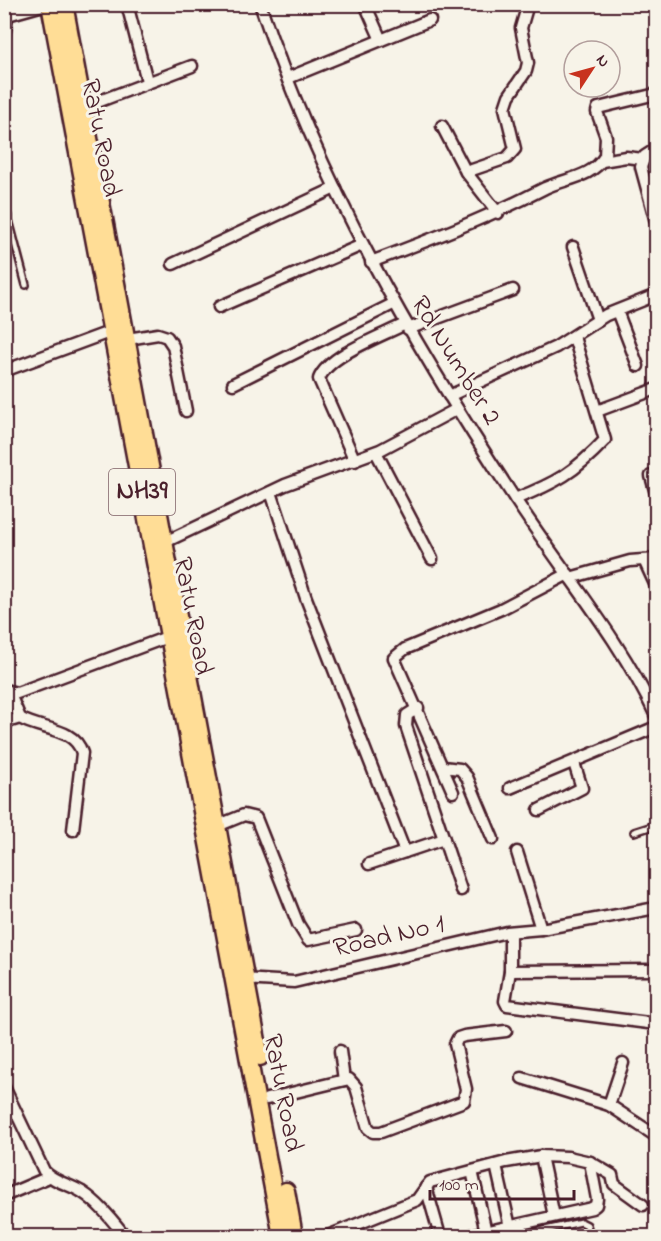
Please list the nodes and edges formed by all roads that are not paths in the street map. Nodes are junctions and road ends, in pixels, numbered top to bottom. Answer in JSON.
{"nodes":[{"id":1,"x":49,"y":4,"type":"edge"},
{"id":2,"x":64,"y":4,"type":"edge"},
{"id":3,"x":127,"y":4,"type":"edge"},
{"id":4,"x":260,"y":4,"type":"edge"},
{"id":5,"x":365,"y":4,"type":"edge"},
{"id":6,"x":528,"y":4,"type":"edge"},
{"id":7,"x":7,"y":15,"type":"edge"},
{"id":8,"x":430,"y":20,"type":"dead end"},
{"id":9,"x":381,"y":40,"type":"junction"},
{"id":10,"x":4,"y":51,"type":"edge"},
{"id":11,"x":192,"y":66,"type":"dead end"},
{"id":12,"x":288,"y":78,"type":"junction"},
{"id":13,"x":147,"y":81,"type":"junction"},
{"id":14,"x":657,"y":94,"type":"edge"},
{"id":15,"x":84,"y":107,"type":"junction"},
{"id":16,"x":442,"y":126,"type":"dead end"},
{"id":17,"x":657,"y":149,"type":"edge"},
{"id":18,"x":643,"y":159,"type":"junction"},
{"id":19,"x":602,"y":161,"type":"junction"},
{"id":20,"x":466,"y":172,"type":"junction"},
{"id":21,"x":335,"y":188,"type":"junction"},
{"id":22,"x":4,"y":201,"type":"edge"},
{"id":23,"x":498,"y":213,"type":"junction"},
{"id":24,"x":657,"y":222,"type":"edge"},
{"id":25,"x":362,"y":245,"type":"junction"},
{"id":26,"x":573,"y":247,"type":"dead end"},
{"id":27,"x":371,"y":262,"type":"junction"},
{"id":28,"x":173,"y":264,"type":"dead end"},
{"id":29,"x":26,"y":285,"type":"dead end"},
{"id":30,"x":513,"y":290,"type":"dead end"},
{"id":31,"x":657,"y":295,"type":"edge"},
{"id":32,"x":393,"y":304,"type":"junction"},
{"id":33,"x":219,"y":306,"type":"dead end"},
{"id":34,"x":617,"y":310,"type":"junction"},
{"id":35,"x":598,"y":320,"type":"junction"},
{"id":36,"x":406,"y":327,"type":"junction"},
{"id":37,"x":112,"y":331,"type":"junction"},
{"id":38,"x":574,"y":337,"type":"junction"},
{"id":39,"x":128,"y":339,"type":"junction"},
{"id":40,"x":638,"y":366,"type":"dead end"},
{"id":41,"x":4,"y":371,"type":"edge"},
{"id":42,"x":233,"y":384,"type":"dead end"},
{"id":43,"x":657,"y":389,"type":"edge"},
{"id":44,"x":449,"y":396,"type":"junction"},
{"id":45,"x":457,"y":409,"type":"junction"},
{"id":46,"x":186,"y":411,"type":"dead end"},
{"id":47,"x":597,"y":411,"type":"junction"},
{"id":48,"x":376,"y":452,"type":"junction"},
{"id":49,"x":355,"y":461,"type":"junction"},
{"id":50,"x":651,"y":477,"type":"dead end"},
{"id":51,"x":271,"y":492,"type":"junction"},
{"id":52,"x":657,"y":494,"type":"edge"},
{"id":53,"x":515,"y":499,"type":"junction"},
{"id":54,"x":163,"y":543,"type":"junction"},
{"id":55,"x":432,"y":559,"type":"dead end"},
{"id":56,"x":657,"y":559,"type":"edge"},
{"id":57,"x":644,"y":560,"type":"junction"},
{"id":58,"x":569,"y":576,"type":"junction"},
{"id":59,"x":657,"y":586,"type":"edge"},
{"id":60,"x":170,"y":636,"type":"junction"},
{"id":61,"x":7,"y":691,"type":"edge"},
{"id":62,"x":418,"y":708,"type":"junction"},
{"id":63,"x":657,"y":716,"type":"edge"},
{"id":64,"x":20,"y":718,"type":"junction"},
{"id":65,"x":4,"y":723,"type":"edge"},
{"id":66,"x":657,"y":727,"type":"edge"},
{"id":67,"x":574,"y":764,"type":"junction"},
{"id":68,"x":443,"y":767,"type":"junction"},
{"id":69,"x":510,"y":788,"type":"dead end"},
{"id":70,"x":453,"y":792,"type":"dead end"},
{"id":71,"x":539,"y":810,"type":"dead end"},
{"id":72,"x":657,"y":825,"type":"edge"},
{"id":73,"x":217,"y":826,"type":"junction"},
{"id":74,"x":73,"y":830,"type":"dead end"},
{"id":75,"x":634,"y":832,"type":"dead end"},
{"id":76,"x":444,"y":839,"type":"junction"},
{"id":77,"x":493,"y":839,"type":"dead end"},
{"id":78,"x":405,"y":852,"type":"junction"},
{"id":79,"x":516,"y":852,"type":"dead end"},
{"id":80,"x":369,"y":864,"type":"dead end"},
{"id":81,"x":461,"y":890,"type":"dead end"},
{"id":82,"x":657,"y":908,"type":"edge"},
{"id":83,"x":542,"y":929,"type":"junction"},
{"id":84,"x":356,"y":930,"type":"dead end"},
{"id":85,"x":510,"y":934,"type":"junction"},
{"id":86,"x":657,"y":970,"type":"edge"},
{"id":87,"x":510,"y":971,"type":"junction"},
{"id":88,"x":239,"y":979,"type":"junction"},
{"id":89,"x":657,"y":1024,"type":"edge"},
{"id":90,"x":506,"y":1031,"type":"dead end"},
{"id":91,"x":340,"y":1051,"type":"dead end"},
{"id":92,"x":624,"y":1064,"type":"dead end"},
{"id":93,"x":522,"y":1078,"type":"dead end"},
{"id":94,"x":344,"y":1080,"type":"junction"},
{"id":95,"x":4,"y":1087,"type":"edge"},
{"id":96,"x":267,"y":1099,"type":"junction"},
{"id":97,"x":609,"y":1105,"type":"junction"},
{"id":98,"x":657,"y":1136,"type":"edge"},
{"id":99,"x":541,"y":1156,"type":"junction"},
{"id":100,"x":590,"y":1162,"type":"junction"},
{"id":101,"x":496,"y":1165,"type":"junction"},
{"id":102,"x":472,"y":1171,"type":"junction"},
{"id":103,"x":49,"y":1177,"type":"junction"},
{"id":104,"x":426,"y":1187,"type":"junction"},
{"id":105,"x":4,"y":1196,"type":"edge"},
{"id":106,"x":643,"y":1205,"type":"dead end"},
{"id":107,"x":554,"y":1216,"type":"junction"},
{"id":108,"x":510,"y":1227,"type":"junction"},
{"id":109,"x":486,"y":1232,"type":"junction"},
{"id":110,"x":125,"y":1236,"type":"edge"},
{"id":111,"x":282,"y":1236,"type":"edge"},
{"id":112,"x":294,"y":1236,"type":"edge"},
{"id":113,"x":328,"y":1236,"type":"edge"},
{"id":114,"x":440,"y":1236,"type":"edge"},
{"id":115,"x":467,"y":1236,"type":"edge"},
{"id":116,"x":518,"y":1236,"type":"edge"},
{"id":117,"x":590,"y":1236,"type":"edge"}],
"edges":[{"from":1,"to":7,"type":"street"},
{"from":1,"to":37,"type":"main road","name":"Ratu Road","number":"NH39"},
{"from":2,"to":15,"type":"main road","name":"Ratu Road"},
{"from":3,"to":13,"type":"street"},
{"from":4,"to":12,"type":"street","name":"Rd Number 2"},
{"from":5,"to":9,"type":"street"},
{"from":6,"to":20,"type":"street"},
{"from":7,"to":10,"type":"lane"},
{"from":8,"to":9,"type":"street"},
{"from":9,"to":12,"type":"street"},
{"from":11,"to":13,"type":"street"},
{"from":12,"to":21,"type":"street","name":"Rd Number 2"},
{"from":13,"to":15,"type":"street"},
{"from":14,"to":19,"type":"street"},
{"from":15,"to":39,"type":"main road","name":"Ratu Road"},
{"from":16,"to":20,"type":"street"},
{"from":17,"to":18,"type":"street"},
{"from":18,"to":19,"type":"street"},
{"from":18,"to":24,"type":"street"},
{"from":19,"to":23,"type":"street"},
{"from":20,"to":23,"type":"street"},
{"from":21,"to":25,"type":"street","name":"Rd Number 2"},
{"from":21,"to":28,"type":"street"},
{"from":22,"to":29,"type":"lane"},
{"from":23,"to":27,"type":"street"},
{"from":25,"to":27,"type":"street","name":"Rd Number 2"},
{"from":25,"to":33,"type":"street"},
{"from":26,"to":35,"type":"street"},
{"from":27,"to":32,"type":"street","name":"Rd Number 2"},
{"from":30,"to":36,"type":"street"},
{"from":31,"to":34,"type":"street"},
{"from":32,"to":36,"type":"street","name":"Rd Number 2"},
{"from":32,"to":42,"type":"street"},
{"from":34,"to":35,"type":"street"},
{"from":34,"to":40,"type":"street"},
{"from":35,"to":38,"type":"street"},
{"from":36,"to":44,"type":"street","name":"Rd Number 2"},
{"from":36,"to":49,"type":"street"},
{"from":37,"to":41,"type":"street"},
{"from":37,"to":60,"type":"main road","name":"Ratu Road","number":"NH39"},
{"from":38,"to":44,"type":"street"},
{"from":38,"to":47,"type":"street"},
{"from":39,"to":46,"type":"street"},
{"from":39,"to":54,"type":"main road","name":"Ratu Road"},
{"from":43,"to":47,"type":"street"},
{"from":44,"to":45,"type":"street","name":"Rd Number 2"},
{"from":45,"to":48,"type":"street"},
{"from":45,"to":53,"type":"street","name":"Rd Number 2"},
{"from":47,"to":53,"type":"street"},
{"from":48,"to":49,"type":"street"},
{"from":48,"to":55,"type":"street"},
{"from":49,"to":51,"type":"street"},
{"from":50,"to":52,"type":"street"},
{"from":51,"to":54,"type":"street"},
{"from":51,"to":78,"type":"street"},
{"from":53,"to":58,"type":"street","name":"Rd Number 2"},
{"from":54,"to":73,"type":"main road","name":"Ratu Road"},
{"from":56,"to":57,"type":"street"},
{"from":57,"to":58,"type":"street"},
{"from":57,"to":59,"type":"street"},
{"from":58,"to":62,"type":"street"},
{"from":58,"to":63,"type":"street","name":"Rd Number 2"},
{"from":60,"to":61,"type":"street"},
{"from":60,"to":88,"type":"main road","name":"Ratu Road","number":"NH39"},
{"from":61,"to":64,"type":"street"},
{"from":62,"to":68,"type":"street"},
{"from":62,"to":76,"type":"street"},
{"from":64,"to":65,"type":"street"},
{"from":64,"to":74,"type":"street"},
{"from":66,"to":67,"type":"street"},
{"from":67,"to":69,"type":"street"},
{"from":67,"to":71,"type":"street"},
{"from":68,"to":70,"type":"street"},
{"from":68,"to":77,"type":"street"},
{"from":72,"to":75,"type":"lane"},
{"from":73,"to":84,"type":"street"},
{"from":73,"to":88,"type":"main road","name":"Ratu Road"},
{"from":76,"to":78,"type":"street"},
{"from":76,"to":81,"type":"street"},
{"from":78,"to":80,"type":"street"},
{"from":79,"to":83,"type":"street"},
{"from":82,"to":83,"type":"street","name":"Road No 1"},
{"from":83,"to":85,"type":"street","name":"Road No 1"},
{"from":85,"to":87,"type":"street"},
{"from":85,"to":88,"type":"street","name":"Road No 1"},
{"from":86,"to":87,"type":"street"},
{"from":87,"to":89,"type":"street"},
{"from":88,"to":96,"type":"main road","name":"Ratu Road"},
{"from":88,"to":111,"type":"main road","name":"Ratu Road"},
{"from":90,"to":94,"type":"street"},
{"from":91,"to":94,"type":"street"},
{"from":92,"to":97,"type":"street"},
{"from":93,"to":97,"type":"street"},
{"from":94,"to":96,"type":"street"},
{"from":95,"to":103,"type":"street"},
{"from":96,"to":112,"type":"main road","name":"Ratu Road"},
{"from":97,"to":98,"type":"street"},
{"from":99,"to":100,"type":"street"},
{"from":99,"to":101,"type":"street"},
{"from":99,"to":107,"type":"street"},
{"from":100,"to":106,"type":"street"},
{"from":100,"to":107,"type":"street"},
{"from":101,"to":102,"type":"street"},
{"from":101,"to":108,"type":"street"},
{"from":102,"to":104,"type":"street"},
{"from":102,"to":109,"type":"street"},
{"from":103,"to":105,"type":"street"},
{"from":103,"to":110,"type":"street"},
{"from":104,"to":113,"type":"street"},
{"from":104,"to":114,"type":"street"},
{"from":107,"to":108,"type":"street"},
{"from":108,"to":109,"type":"street"},
{"from":109,"to":115,"type":"street"},
{"from":116,"to":117,"type":"lane"}]}
